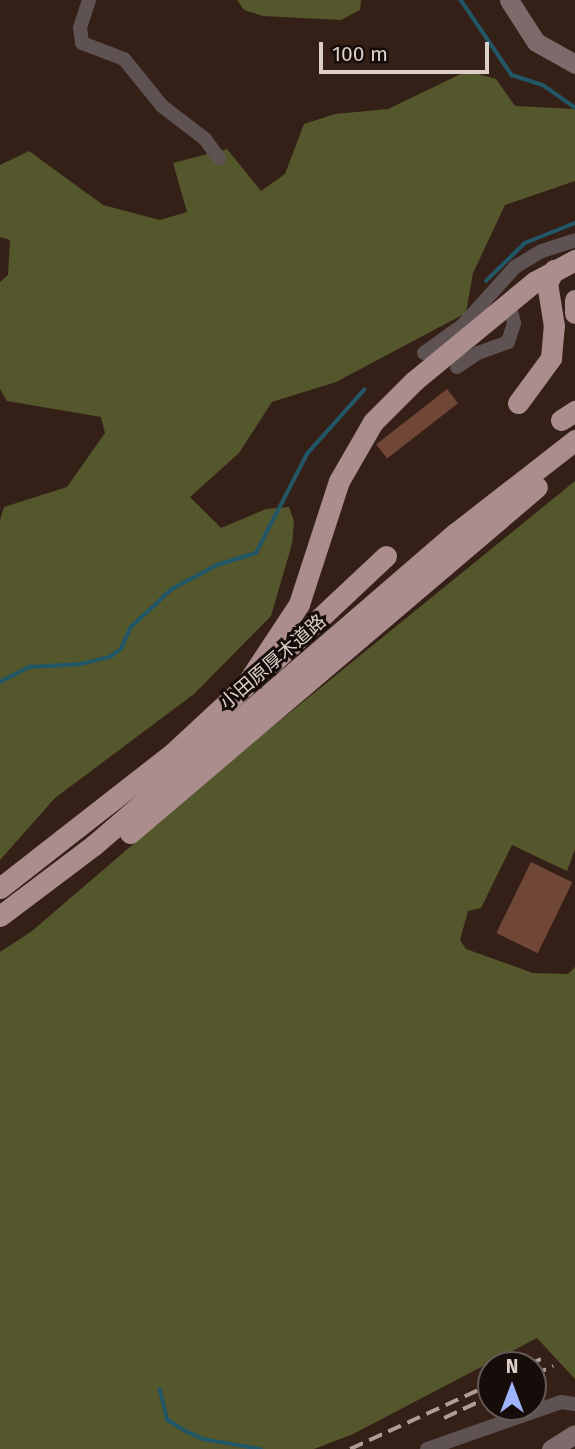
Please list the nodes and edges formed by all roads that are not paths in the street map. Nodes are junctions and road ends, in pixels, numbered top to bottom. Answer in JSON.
{"nodes":[{"id":1,"x":89,"y":0,"type":"edge"},
{"id":2,"x":509,"y":0,"type":"edge"},
{"id":3,"x":575,"y":64,"type":"edge"},
{"id":4,"x":219,"y":158,"type":"dead end"},
{"id":5,"x":575,"y":240,"type":"edge"},
{"id":6,"x":575,"y":260,"type":"edge"},
{"id":7,"x":554,"y":270,"type":"junction"},
{"id":8,"x":575,"y":300,"type":"edge"},
{"id":9,"x":511,"y":312,"type":"dead end"},
{"id":10,"x":575,"y":313,"type":"edge"},
{"id":11,"x":424,"y":353,"type":"dead end"},
{"id":12,"x":457,"y":367,"type":"dead end"},
{"id":13,"x":518,"y":403,"type":"dead end"},
{"id":14,"x":575,"y":440,"type":"edge"},
{"id":15,"x":575,"y":458,"type":"edge"},
{"id":16,"x":386,"y":556,"type":"dead end"},
{"id":17,"x":245,"y":686,"type":"junction"},
{"id":18,"x":0,"y":888,"type":"edge"},
{"id":19,"x":0,"y":916,"type":"edge"},
{"id":20,"x":0,"y":933,"type":"edge"},
{"id":21,"x":575,"y":1404,"type":"edge"},
{"id":22,"x":575,"y":1434,"type":"edge"},
{"id":23,"x":427,"y":1449,"type":"edge"},
{"id":24,"x":551,"y":1449,"type":"edge"}],
"edges":[{"from":1,"to":4,"type":"street"},
{"from":2,"to":3,"type":"street"},
{"from":5,"to":11,"type":"street"},
{"from":6,"to":7,"type":"highway"},
{"from":7,"to":13,"type":"highway"},
{"from":7,"to":17,"type":"highway"},
{"from":8,"to":10,"type":"highway"},
{"from":9,"to":12,"type":"street"},
{"from":14,"to":19,"type":"highway","name":"小田原厚木道路"},
{"from":15,"to":20,"type":"highway","name":"小田原厚木道路"},
{"from":16,"to":17,"type":"highway"},
{"from":17,"to":18,"type":"highway"},
{"from":21,"to":23,"type":"street"},
{"from":22,"to":24,"type":"street"}]}
